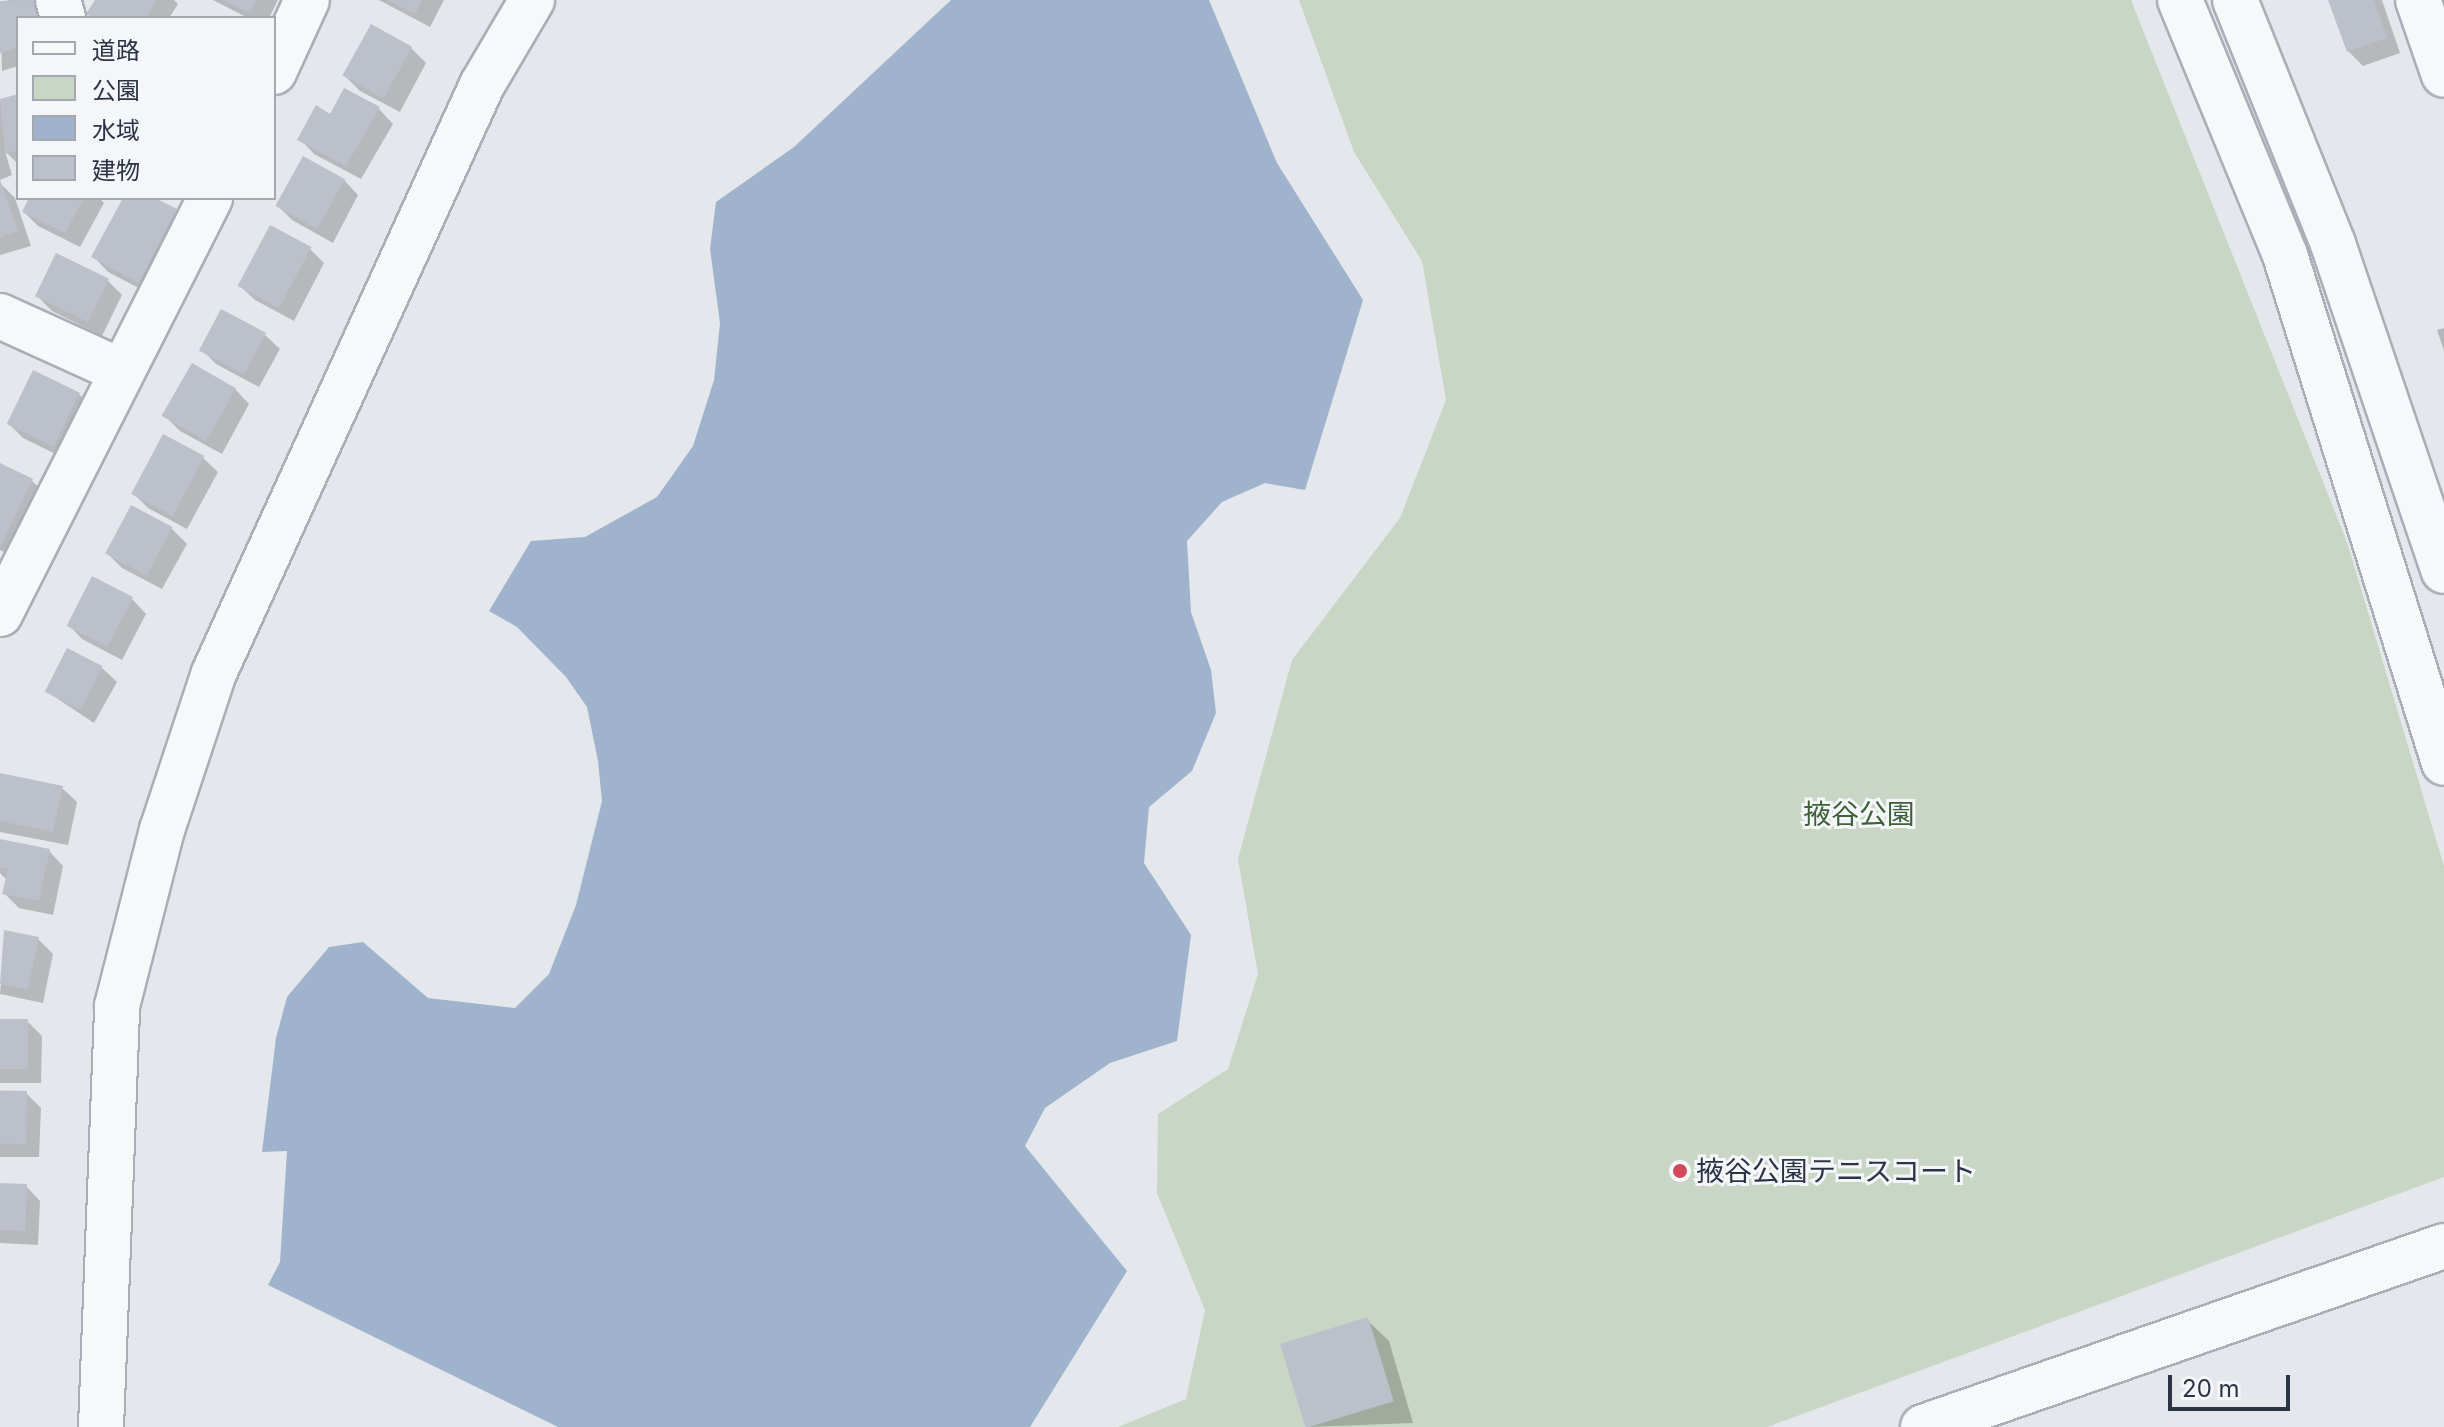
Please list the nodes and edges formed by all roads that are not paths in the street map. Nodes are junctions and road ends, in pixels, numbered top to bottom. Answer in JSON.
{"nodes":[{"id":1,"x":307,"y":0,"type":"edge"},
{"id":2,"x":532,"y":0,"type":"edge"},
{"id":3,"x":2180,"y":0,"type":"edge"},
{"id":4,"x":2235,"y":0,"type":"edge"},
{"id":5,"x":2418,"y":0,"type":"edge"},
{"id":6,"x":276,"y":68,"type":"edge"},
{"id":7,"x":2444,"y":75,"type":"edge"},
{"id":8,"x":209,"y":200,"type":"edge"},
{"id":9,"x":0,"y":316,"type":"edge"},
{"id":10,"x":121,"y":371,"type":"junction"},
{"id":11,"x":2444,"y":571,"type":"edge"},
{"id":12,"x":5,"y":592,"type":"edge"},
{"id":13,"x":2444,"y":763,"type":"edge"},
{"id":14,"x":2444,"y":1246,"type":"edge"},
{"id":15,"x":101,"y":1427,"type":"edge"},
{"id":16,"x":1923,"y":1427,"type":"edge"}],
"edges":[{"from":1,"to":6,"type":"street"},
{"from":2,"to":15,"type":"street"},
{"from":3,"to":13,"type":"street"},
{"from":4,"to":11,"type":"street"},
{"from":5,"to":7,"type":"street"},
{"from":8,"to":10,"type":"street"},
{"from":9,"to":10,"type":"street"},
{"from":10,"to":12,"type":"street"},
{"from":14,"to":16,"type":"street"}]}
